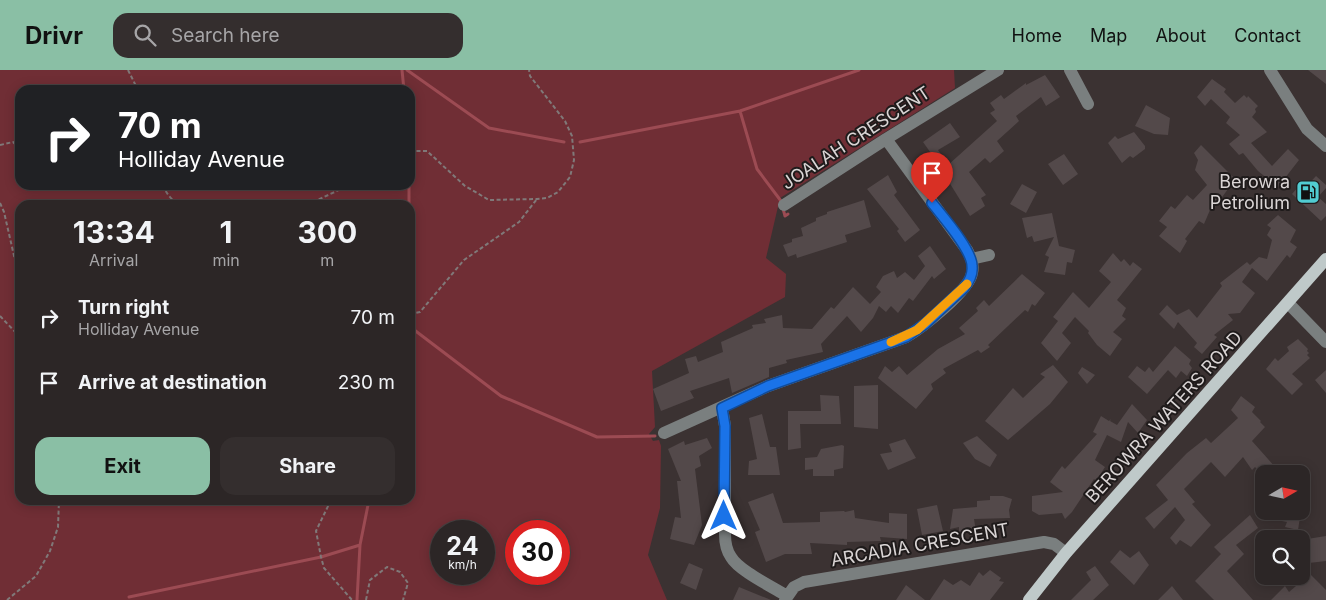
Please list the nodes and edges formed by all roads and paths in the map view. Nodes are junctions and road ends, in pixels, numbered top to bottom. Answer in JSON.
{"nodes":[{"id":1,"x":128,"y":70,"type":"edge"},
{"id":2,"x":530,"y":70,"type":"edge"},
{"id":3,"x":998,"y":70,"type":"edge"},
{"id":4,"x":1070,"y":70,"type":"edge"},
{"id":5,"x":1270,"y":70,"type":"edge"},
{"id":6,"x":136,"y":85,"type":"edge"},
{"id":7,"x":1088,"y":104,"type":"dead end"},
{"id":8,"x":886,"y":139,"type":"junction"},
{"id":9,"x":15,"y":144,"type":"edge"},
{"id":10,"x":0,"y":145,"type":"edge"},
{"id":11,"x":1326,"y":146,"type":"edge"},
{"id":12,"x":415,"y":151,"type":"edge"},
{"id":13,"x":335,"y":190,"type":"edge"},
{"id":14,"x":537,"y":199,"type":"junction"},
{"id":15,"x":316,"y":200,"type":"edge"},
{"id":16,"x":0,"y":203,"type":"edge"},
{"id":17,"x":784,"y":205,"type":"dead end"},
{"id":18,"x":989,"y":255,"type":"dead end"},
{"id":19,"x":1326,"y":259,"type":"edge"},
{"id":20,"x":15,"y":260,"type":"edge"},
{"id":21,"x":972,"y":260,"type":"junction"},
{"id":22,"x":1288,"y":304,"type":"junction"},
{"id":23,"x":415,"y":313,"type":"edge"},
{"id":24,"x":0,"y":316,"type":"edge"},
{"id":25,"x":15,"y":332,"type":"edge"},
{"id":26,"x":1326,"y":342,"type":"edge"},
{"id":27,"x":722,"y":408,"type":"junction"},
{"id":28,"x":664,"y":432,"type":"dead end"},
{"id":29,"x":59,"y":505,"type":"edge"},
{"id":30,"x":329,"y":505,"type":"edge"},
{"id":31,"x":1066,"y":553,"type":"junction"},
{"id":32,"x":786,"y":598,"type":"edge"},
{"id":33,"x":7,"y":600,"type":"edge"},
{"id":34,"x":352,"y":600,"type":"edge"},
{"id":35,"x":366,"y":600,"type":"edge"},
{"id":36,"x":403,"y":600,"type":"edge"},
{"id":37,"x":1029,"y":600,"type":"edge"}],
"edges":[{"from":1,"to":6,"type":"path"},
{"from":2,"to":14,"type":"path"},
{"from":3,"to":8,"type":"street","name":"JOALAH CRESCENT"},
{"from":4,"to":7,"type":"street"},
{"from":5,"to":11,"type":"street"},
{"from":8,"to":17,"type":"street","name":"JOALAH CRESCENT"},
{"from":8,"to":21,"type":"street"},
{"from":9,"to":10,"type":"path"},
{"from":12,"to":14,"type":"path"},
{"from":13,"to":15,"type":"path"},
{"from":14,"to":23,"type":"path"},
{"from":16,"to":20,"type":"path"},
{"from":18,"to":21,"type":"street"},
{"from":19,"to":22,"type":"main road","name":"BEROWRA WATERS ROAD"},
{"from":21,"to":27,"type":"street"},
{"from":22,"to":26,"type":"street"},
{"from":22,"to":31,"type":"main road","name":"BEROWRA WATERS ROAD"},
{"from":24,"to":25,"type":"path"},
{"from":27,"to":28,"type":"street"},
{"from":27,"to":32,"type":"street"},
{"from":29,"to":33,"type":"path"},
{"from":30,"to":34,"type":"path"},
{"from":31,"to":32,"type":"street","name":"ARCADIA CRESCENT"},
{"from":31,"to":37,"type":"main road","name":"BEROWRA WATERS ROAD"},
{"from":35,"to":36,"type":"path"}]}
